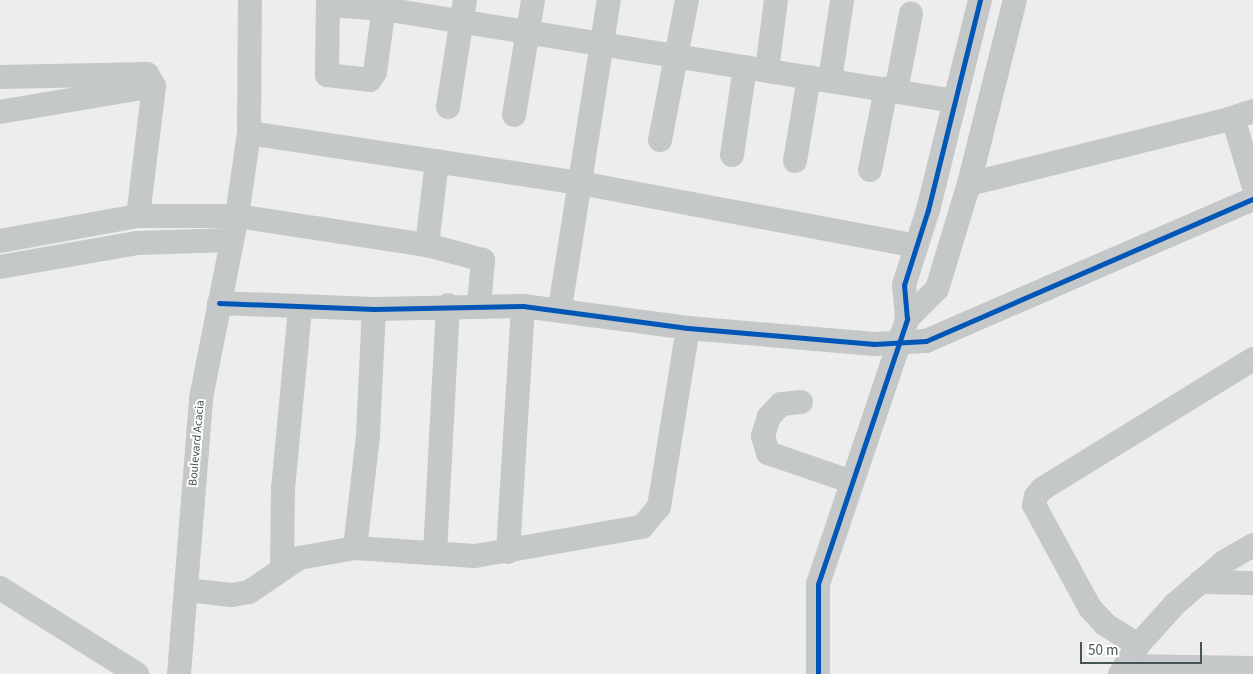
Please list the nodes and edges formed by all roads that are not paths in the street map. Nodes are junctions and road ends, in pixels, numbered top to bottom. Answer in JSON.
{"nodes":[{"id":1,"x":250,"y":0,"type":"edge"},
{"id":2,"x":534,"y":0,"type":"edge"},
{"id":3,"x":608,"y":0,"type":"edge"},
{"id":4,"x":687,"y":0,"type":"edge"},
{"id":5,"x":776,"y":0,"type":"edge"},
{"id":6,"x":980,"y":0,"type":"edge"},
{"id":7,"x":1015,"y":0,"type":"edge"},
{"id":8,"x":842,"y":1,"type":"edge"},
{"id":9,"x":328,"y":3,"type":"edge"},
{"id":10,"x":384,"y":5,"type":"edge"},
{"id":11,"x":464,"y":11,"type":"edge"},
{"id":12,"x":911,"y":13,"type":"dead end"},
{"id":13,"x":528,"y":32,"type":"junction"},
{"id":14,"x":602,"y":43,"type":"junction"},
{"id":15,"x":676,"y":56,"type":"junction"},
{"id":16,"x":756,"y":68,"type":"junction"},
{"id":17,"x":0,"y":77,"type":"edge"},
{"id":18,"x":820,"y":79,"type":"junction"},
{"id":19,"x":154,"y":86,"type":"junction"},
{"id":20,"x":891,"y":90,"type":"junction"},
{"id":21,"x":954,"y":101,"type":"junction"},
{"id":22,"x":448,"y":107,"type":"dead end"},
{"id":23,"x":1253,"y":111,"type":"edge"},
{"id":24,"x":0,"y":112,"type":"edge"},
{"id":25,"x":514,"y":114,"type":"dead end"},
{"id":26,"x":1229,"y":119,"type":"junction"},
{"id":27,"x":249,"y":133,"type":"junction"},
{"id":28,"x":660,"y":140,"type":"dead end"},
{"id":29,"x":732,"y":155,"type":"dead end"},
{"id":30,"x":437,"y":161,"type":"junction"},
{"id":31,"x":796,"y":161,"type":"dead end"},
{"id":32,"x":870,"y":170,"type":"dead end"},
{"id":33,"x":580,"y":183,"type":"junction"},
{"id":34,"x":969,"y":184,"type":"junction"},
{"id":35,"x":1253,"y":184,"type":"edge"},
{"id":36,"x":1253,"y":199,"type":"edge"},
{"id":37,"x":138,"y":216,"type":"junction"},
{"id":38,"x":237,"y":216,"type":"junction"},
{"id":39,"x":231,"y":240,"type":"junction"},
{"id":40,"x":0,"y":241,"type":"edge"},
{"id":41,"x":427,"y":245,"type":"junction"},
{"id":42,"x":916,"y":246,"type":"junction"},
{"id":43,"x":0,"y":267,"type":"edge"},
{"id":44,"x":219,"y":304,"type":"junction"},
{"id":45,"x":448,"y":304,"type":"junction"},
{"id":46,"x":479,"y":305,"type":"junction"},
{"id":47,"x":523,"y":306,"type":"junction"},
{"id":48,"x":300,"y":308,"type":"junction"},
{"id":49,"x":560,"y":308,"type":"junction"},
{"id":50,"x":374,"y":309,"type":"junction"},
{"id":51,"x":907,"y":320,"type":"junction"},
{"id":52,"x":688,"y":328,"type":"junction"},
{"id":53,"x":900,"y":343,"type":"junction"},
{"id":54,"x":1253,"y":359,"type":"edge"},
{"id":55,"x":801,"y":402,"type":"dead end"},
{"id":56,"x":852,"y":482,"type":"junction"},
{"id":57,"x":1253,"y":545,"type":"edge"},
{"id":58,"x":355,"y":548,"type":"junction"},
{"id":59,"x":508,"y":552,"type":"junction"},
{"id":60,"x":435,"y":553,"type":"junction"},
{"id":61,"x":282,"y":569,"type":"junction"},
{"id":62,"x":1200,"y":582,"type":"junction"},
{"id":63,"x":1253,"y":583,"type":"edge"},
{"id":64,"x":0,"y":588,"type":"edge"},
{"id":65,"x":186,"y":590,"type":"junction"},
{"id":66,"x":1138,"y":645,"type":"junction"},
{"id":67,"x":1253,"y":668,"type":"edge"},
{"id":68,"x":1122,"y":670,"type":"edge"},
{"id":69,"x":137,"y":674,"type":"edge"},
{"id":70,"x":179,"y":674,"type":"edge"},
{"id":71,"x":818,"y":674,"type":"edge"}],
"edges":[{"from":1,"to":27,"type":"street","name":"Boulevard Acacia"},
{"from":2,"to":13,"type":"street"},
{"from":3,"to":14,"type":"street"},
{"from":4,"to":15,"type":"street"},
{"from":5,"to":16,"type":"street"},
{"from":6,"to":21,"type":"street"},
{"from":7,"to":34,"type":"street"},
{"from":8,"to":18,"type":"street"},
{"from":9,"to":10,"type":"street"},
{"from":9,"to":10,"type":"street"},
{"from":10,"to":11,"type":"street"},
{"from":11,"to":13,"type":"street"},
{"from":11,"to":22,"type":"street"},
{"from":12,"to":20,"type":"street"},
{"from":13,"to":14,"type":"street"},
{"from":13,"to":25,"type":"street"},
{"from":14,"to":15,"type":"street"},
{"from":14,"to":33,"type":"street"},
{"from":15,"to":16,"type":"street"},
{"from":15,"to":28,"type":"street"},
{"from":16,"to":18,"type":"street"},
{"from":16,"to":29,"type":"street"},
{"from":17,"to":19,"type":"street"},
{"from":18,"to":20,"type":"street"},
{"from":18,"to":31,"type":"street"},
{"from":19,"to":24,"type":"street"},
{"from":19,"to":37,"type":"street"},
{"from":20,"to":21,"type":"street"},
{"from":20,"to":32,"type":"street"},
{"from":21,"to":42,"type":"street"},
{"from":23,"to":26,"type":"street"},
{"from":26,"to":34,"type":"street"},
{"from":26,"to":35,"type":"street"},
{"from":27,"to":30,"type":"street"},
{"from":27,"to":38,"type":"street","name":"Boulevard Acacia"},
{"from":30,"to":33,"type":"street"},
{"from":30,"to":41,"type":"street"},
{"from":33,"to":42,"type":"street"},
{"from":33,"to":49,"type":"street"},
{"from":34,"to":51,"type":"street"},
{"from":36,"to":53,"type":"street"},
{"from":37,"to":38,"type":"street"},
{"from":37,"to":40,"type":"street"},
{"from":38,"to":39,"type":"street","name":"Boulevard Acacia"},
{"from":38,"to":41,"type":"street"},
{"from":39,"to":43,"type":"street"},
{"from":39,"to":44,"type":"street","name":"Boulevard Acacia"},
{"from":41,"to":46,"type":"street"},
{"from":42,"to":51,"type":"street"},
{"from":44,"to":48,"type":"street"},
{"from":44,"to":65,"type":"street","name":"Boulevard Acacia"},
{"from":45,"to":46,"type":"street"},
{"from":45,"to":50,"type":"street"},
{"from":45,"to":60,"type":"street"},
{"from":46,"to":47,"type":"street"},
{"from":47,"to":49,"type":"street"},
{"from":47,"to":59,"type":"street"},
{"from":48,"to":50,"type":"street"},
{"from":48,"to":61,"type":"street"},
{"from":49,"to":52,"type":"street"},
{"from":50,"to":58,"type":"street"},
{"from":51,"to":53,"type":"street"},
{"from":52,"to":53,"type":"street"},
{"from":52,"to":59,"type":"street"},
{"from":53,"to":56,"type":"street"},
{"from":54,"to":66,"type":"street"},
{"from":55,"to":56,"type":"street"},
{"from":56,"to":71,"type":"street"},
{"from":57,"to":62,"type":"street"},
{"from":58,"to":60,"type":"street"},
{"from":58,"to":61,"type":"street"},
{"from":59,"to":60,"type":"street"},
{"from":61,"to":65,"type":"street"},
{"from":62,"to":63,"type":"street"},
{"from":62,"to":66,"type":"street"},
{"from":64,"to":69,"type":"street"},
{"from":65,"to":70,"type":"street","name":"Boulevard Acacia"},
{"from":66,"to":68,"type":"street"},
{"from":67,"to":68,"type":"street"}]}
